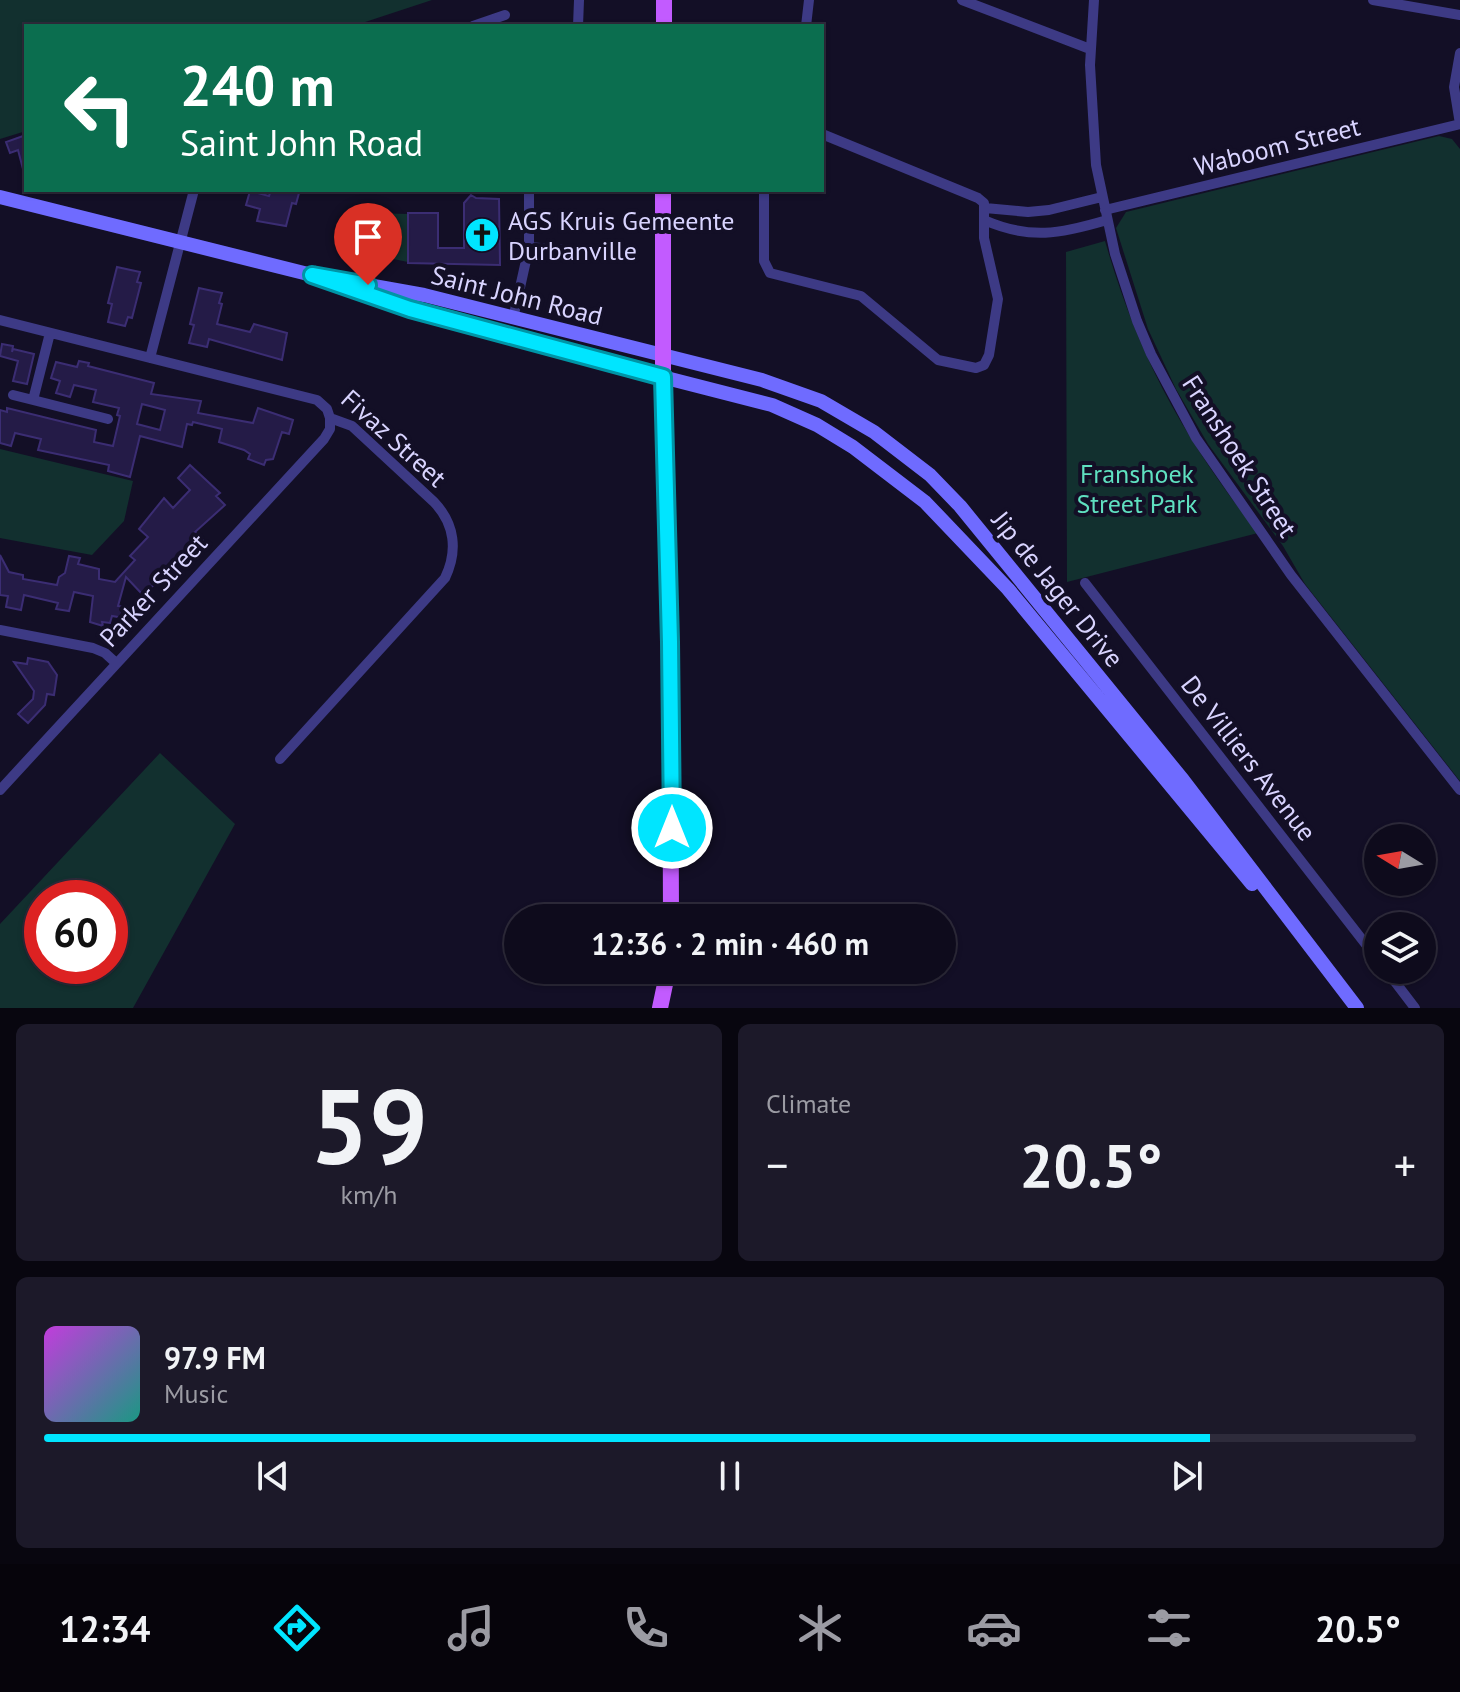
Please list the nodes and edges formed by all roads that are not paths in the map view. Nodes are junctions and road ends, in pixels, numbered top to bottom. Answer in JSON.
{"nodes":[{"id":1,"x":579,"y":0,"type":"edge"},
{"id":2,"x":664,"y":0,"type":"edge"},
{"id":3,"x":809,"y":0,"type":"edge"},
{"id":4,"x":962,"y":0,"type":"edge"},
{"id":5,"x":1094,"y":0,"type":"edge"},
{"id":6,"x":1373,"y":0,"type":"edge"},
{"id":7,"x":505,"y":15,"type":"dead end"},
{"id":8,"x":1460,"y":15,"type":"edge"},
{"id":9,"x":479,"y":24,"type":"edge"},
{"id":10,"x":578,"y":24,"type":"edge"},
{"id":11,"x":664,"y":24,"type":"edge"},
{"id":12,"x":806,"y":24,"type":"edge"},
{"id":13,"x":1090,"y":49,"type":"junction"},
{"id":14,"x":1460,"y":53,"type":"edge"},
{"id":15,"x":1460,"y":124,"type":"edge"},
{"id":16,"x":824,"y":135,"type":"edge"},
{"id":17,"x":193,"y":192,"type":"edge"},
{"id":18,"x":529,"y":192,"type":"edge"},
{"id":19,"x":663,"y":192,"type":"edge"},
{"id":20,"x":764,"y":192,"type":"edge"},
{"id":21,"x":0,"y":197,"type":"edge"},
{"id":22,"x":1102,"y":197,"type":"junction"},
{"id":23,"x":985,"y":208,"type":"junction"},
{"id":24,"x":1106,"y":215,"type":"junction"},
{"id":25,"x":984,"y":220,"type":"junction"},
{"id":26,"x":180,"y":242,"type":"junction"},
{"id":27,"x":529,"y":247,"type":"junction"},
{"id":28,"x":587,"y":252,"type":"dead end"},
{"id":29,"x":312,"y":275,"type":"junction"},
{"id":30,"x":513,"y":319,"type":"junction"},
{"id":31,"x":0,"y":320,"type":"edge"},
{"id":32,"x":50,"y":333,"type":"junction"},
{"id":33,"x":663,"y":356,"type":"junction"},
{"id":34,"x":150,"y":358,"type":"junction"},
{"id":35,"x":663,"y":377,"type":"junction"},
{"id":36,"x":13,"y":395,"type":"dead end"},
{"id":37,"x":33,"y":400,"type":"junction"},
{"id":38,"x":330,"y":418,"type":"junction"},
{"id":39,"x":108,"y":419,"type":"dead end"},
{"id":40,"x":1085,"y":583,"type":"dead end"},
{"id":41,"x":0,"y":630,"type":"edge"},
{"id":42,"x":116,"y":663,"type":"junction"},
{"id":43,"x":280,"y":759,"type":"dead end"},
{"id":44,"x":0,"y":790,"type":"edge"},
{"id":45,"x":1460,"y":790,"type":"edge"},
{"id":46,"x":671,"y":904,"type":"edge"},
{"id":47,"x":1364,"y":942,"type":"edge"},
{"id":48,"x":1328,"y":971,"type":"junction"},
{"id":49,"x":665,"y":984,"type":"edge"},
{"id":50,"x":1397,"y":984,"type":"edge"},
{"id":51,"x":660,"y":1008,"type":"edge"},
{"id":52,"x":1357,"y":1008,"type":"edge"},
{"id":53,"x":1415,"y":1008,"type":"edge"}],
"edges":[{"from":1,"to":10,"type":"street"},
{"from":2,"to":11,"type":"main road"},
{"from":3,"to":12,"type":"street"},
{"from":4,"to":13,"type":"street"},
{"from":5,"to":13,"type":"street","name":"Franshoek Street"},
{"from":6,"to":8,"type":"street"},
{"from":7,"to":9,"type":"street"},
{"from":13,"to":22,"type":"street","name":"Franshoek Street"},
{"from":14,"to":15,"type":"street"},
{"from":15,"to":24,"type":"street","name":"Waboom Street"},
{"from":16,"to":23,"type":"street"},
{"from":17,"to":26,"type":"street"},
{"from":18,"to":27,"type":"street"},
{"from":19,"to":33,"type":"main road"},
{"from":20,"to":25,"type":"street"},
{"from":21,"to":26,"type":"main road","name":"Saint John Road"},
{"from":22,"to":23,"type":"street"},
{"from":22,"to":24,"type":"street","name":"Franshoek Street"},
{"from":23,"to":25,"type":"street"},
{"from":24,"to":25,"type":"street","name":"Waboom Street"},
{"from":24,"to":45,"type":"street","name":"Franshoek Street"},
{"from":26,"to":29,"type":"main road","name":"Saint John Road"},
{"from":26,"to":34,"type":"street"},
{"from":27,"to":28,"type":"street"},
{"from":27,"to":30,"type":"street"},
{"from":29,"to":30,"type":"main road","name":"Saint John Road"},
{"from":29,"to":35,"type":"main road","name":"Saint John Road"},
{"from":30,"to":33,"type":"main road","name":"Saint John Road"},
{"from":31,"to":32,"type":"street","name":"Fivaz Street"},
{"from":32,"to":34,"type":"street","name":"Fivaz Street"},
{"from":32,"to":37,"type":"street"},
{"from":33,"to":35,"type":"main road"},
{"from":33,"to":48,"type":"main road","name":"Jip de Jager Drive"},
{"from":34,"to":38,"type":"street","name":"Fivaz Street"},
{"from":35,"to":46,"type":"main road"},
{"from":35,"to":48,"type":"main road","name":"Jip de Jager Drive"},
{"from":36,"to":37,"type":"street"},
{"from":37,"to":39,"type":"street"},
{"from":38,"to":42,"type":"street","name":"Parker Street"},
{"from":38,"to":43,"type":"street","name":"Fivaz Street"},
{"from":40,"to":47,"type":"street","name":"De Villiers Avenue"},
{"from":41,"to":42,"type":"street"},
{"from":42,"to":44,"type":"street","name":"Parker Street"},
{"from":48,"to":52,"type":"main road","name":"Jip de Jager Drive"},
{"from":49,"to":51,"type":"main road"},
{"from":50,"to":53,"type":"street"}]}
